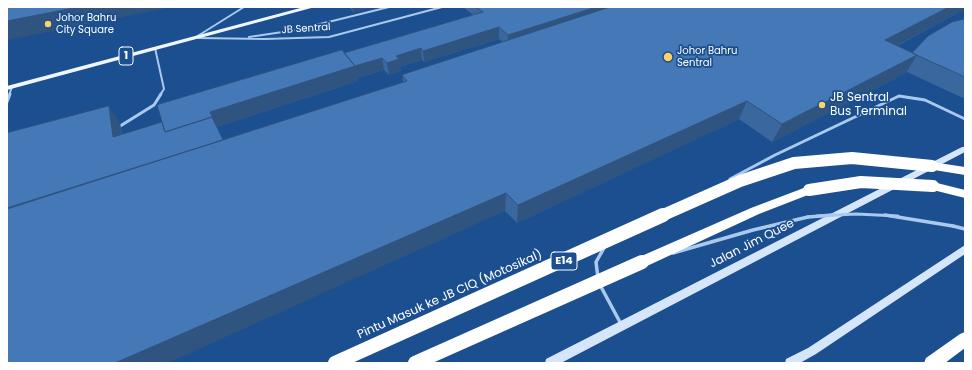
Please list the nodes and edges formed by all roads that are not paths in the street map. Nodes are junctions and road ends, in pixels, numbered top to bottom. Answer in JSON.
{"nodes":[{"id":1,"x":244,"y":7,"type":"edge"},
{"id":2,"x":312,"y":7,"type":"edge"},
{"id":3,"x":388,"y":7,"type":"edge"},
{"id":4,"x":442,"y":7,"type":"edge"},
{"id":5,"x":195,"y":38,"type":"junction"},
{"id":6,"x":239,"y":38,"type":"junction"},
{"id":7,"x":155,"y":48,"type":"junction"},
{"id":8,"x":9,"y":87,"type":"edge"},
{"id":9,"x":7,"y":102,"type":"edge"},
{"id":10,"x":965,"y":119,"type":"edge"},
{"id":11,"x":116,"y":128,"type":"dead end"},
{"id":12,"x":965,"y":149,"type":"edge"},
{"id":13,"x":965,"y":171,"type":"edge"},
{"id":14,"x":727,"y":181,"type":"dead end"},
{"id":15,"x":720,"y":185,"type":"dead end"},
{"id":16,"x":965,"y":194,"type":"edge"},
{"id":17,"x":965,"y":229,"type":"edge"},
{"id":18,"x":965,"y":249,"type":"edge"},
{"id":19,"x":642,"y":262,"type":"junction"},
{"id":20,"x":622,"y":326,"type":"junction"},
{"id":21,"x":960,"y":343,"type":"edge"},
{"id":22,"x":335,"y":363,"type":"edge"},
{"id":23,"x":415,"y":363,"type":"edge"},
{"id":24,"x":550,"y":363,"type":"edge"},
{"id":25,"x":790,"y":363,"type":"edge"},
{"id":26,"x":932,"y":363,"type":"edge"}],
"edges":[{"from":1,"to":5,"type":"lane"},
{"from":2,"to":5,"type":"main road","number":"1"},
{"from":3,"to":6,"type":"lane","name":"JB Sentral"},
{"from":4,"to":6,"type":"lane","name":"JB Sentral"},
{"from":5,"to":6,"type":"lane","name":"JB Sentral"},
{"from":5,"to":7,"type":"main road","number":"1"},
{"from":7,"to":8,"type":"main road","number":"1"},
{"from":7,"to":11,"type":"lane"},
{"from":8,"to":9,"type":"lane"},
{"from":10,"to":14,"type":"lane"},
{"from":12,"to":20,"type":"main road","name":"Jalan Jim Quee"},
{"from":13,"to":22,"type":"highway","name":"Pintu Masuk ke JB CIQ (Motosikal)","number":"E14","bridge":true},
{"from":15,"to":20,"type":"lane"},
{"from":16,"to":19,"type":"highway","bridge":true},
{"from":17,"to":19,"type":"lane","bridge":true},
{"from":18,"to":25,"type":"main road"},
{"from":19,"to":23,"type":"highway","bridge":true},
{"from":20,"to":24,"type":"main road","name":"Jalan Jim Quee"},
{"from":21,"to":26,"type":"highway"}]}
